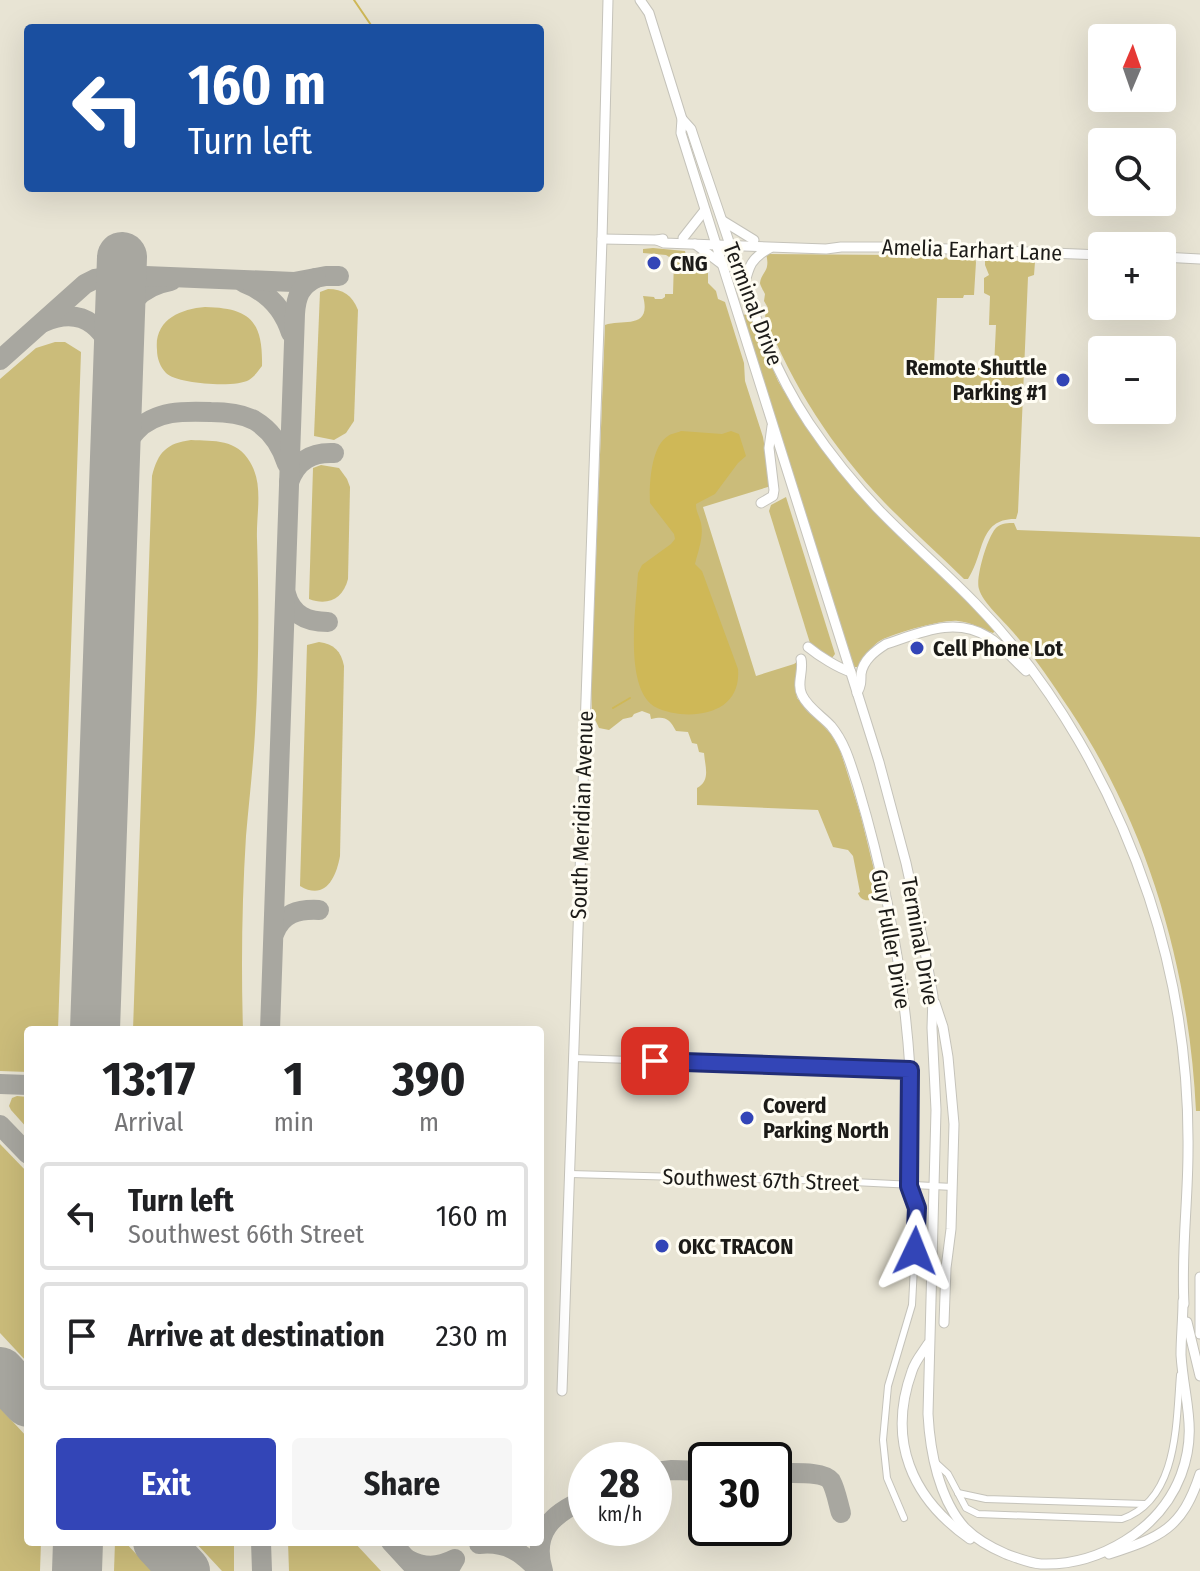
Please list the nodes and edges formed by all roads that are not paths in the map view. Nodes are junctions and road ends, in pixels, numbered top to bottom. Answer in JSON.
{"nodes":[{"id":1,"x":608,"y":0,"type":"edge"},
{"id":2,"x":640,"y":0,"type":"edge"},
{"id":3,"x":649,"y":0,"type":"edge"},
{"id":4,"x":649,"y":13,"type":"junction"},
{"id":5,"x":682,"y":119,"type":"junction"},
{"id":6,"x":705,"y":210,"type":"junction"},
{"id":7,"x":722,"y":221,"type":"junction"},
{"id":8,"x":683,"y":238,"type":"junction"},
{"id":9,"x":602,"y":239,"type":"junction"},
{"id":10,"x":657,"y":240,"type":"junction"},
{"id":11,"x":754,"y":240,"type":"junction"},
{"id":12,"x":716,"y":242,"type":"junction"},
{"id":13,"x":729,"y":243,"type":"junction"},
{"id":14,"x":695,"y":244,"type":"junction"},
{"id":15,"x":773,"y":247,"type":"junction"},
{"id":16,"x":841,"y":247,"type":"junction"},
{"id":17,"x":1088,"y":254,"type":"edge"},
{"id":18,"x":1176,"y":258,"type":"edge"},
{"id":19,"x":1200,"y":259,"type":"edge"},
{"id":20,"x":723,"y":265,"type":"junction"},
{"id":21,"x":744,"y":286,"type":"junction"},
{"id":22,"x":773,"y":423,"type":"junction"},
{"id":23,"x":761,"y":503,"type":"dead end"},
{"id":24,"x":808,"y":647,"type":"dead end"},
{"id":25,"x":801,"y":659,"type":"dead end"},
{"id":26,"x":851,"y":672,"type":"junction"},
{"id":27,"x":1046,"y":689,"type":"junction"},
{"id":28,"x":857,"y":693,"type":"junction"},
{"id":29,"x":933,"y":996,"type":"junction"},
{"id":30,"x":574,"y":1058,"type":"junction"},
{"id":31,"x":910,"y":1070,"type":"junction"},
{"id":32,"x":570,"y":1174,"type":"junction"},
{"id":33,"x":909,"y":1186,"type":"junction"},
{"id":34,"x":935,"y":1187,"type":"junction"},
{"id":35,"x":953,"y":1187,"type":"junction"},
{"id":36,"x":1200,"y":1277,"type":"edge"},
{"id":37,"x":931,"y":1289,"type":"junction"},
{"id":38,"x":945,"y":1289,"type":"junction"},
{"id":39,"x":1183,"y":1301,"type":"junction"},
{"id":40,"x":944,"y":1323,"type":"dead end"},
{"id":41,"x":1200,"y":1334,"type":"edge"},
{"id":42,"x":930,"y":1341,"type":"junction"},
{"id":43,"x":1181,"y":1356,"type":"junction"},
{"id":44,"x":1200,"y":1376,"type":"edge"},
{"id":45,"x":562,"y":1391,"type":"dead end"},
{"id":46,"x":934,"y":1462,"type":"junction"},
{"id":47,"x":1200,"y":1474,"type":"edge"},
{"id":48,"x":958,"y":1493,"type":"junction"},
{"id":49,"x":1146,"y":1504,"type":"junction"},
{"id":50,"x":904,"y":1518,"type":"dead end"}],
"edges":[{"from":1,"to":9,"type":"main road","name":"South Meridian Avenue"},
{"from":2,"to":4,"type":"main road","name":"Terminal Drive"},
{"from":3,"to":4,"type":"main road","name":"Terminal Drive"},
{"from":4,"to":5,"type":"main road","name":"Terminal Drive"},
{"from":5,"to":6,"type":"main road","name":"Terminal Drive"},
{"from":5,"to":7,"type":"main road","name":"Terminal Drive"},
{"from":6,"to":8,"type":"main road"},
{"from":6,"to":12,"type":"main road","name":"Terminal Drive"},
{"from":7,"to":11,"type":"main road"},
{"from":7,"to":13,"type":"main road","name":"Terminal Drive"},
{"from":8,"to":10,"type":"main road","name":"Amelia Earhart Lane"},
{"from":8,"to":12,"type":"main road","name":"Amelia Earhart Lane"},
{"from":9,"to":10,"type":"main road","name":"Amelia Earhart Lane"},
{"from":9,"to":30,"type":"main road","name":"South Meridian Avenue"},
{"from":10,"to":14,"type":"main road","name":"Amelia Earhart Lane"},
{"from":11,"to":13,"type":"main road","name":"Amelia Earhart Lane"},
{"from":11,"to":16,"type":"main road","name":"Amelia Earhart Lane"},
{"from":12,"to":13,"type":"main road","name":"Amelia Earhart Lane"},
{"from":12,"to":14,"type":"main road","name":"Amelia Earhart Lane"},
{"from":12,"to":20,"type":"main road","name":"Terminal Drive"},
{"from":13,"to":15,"type":"main road","name":"Amelia Earhart Lane"},
{"from":13,"to":21,"type":"main road","name":"Terminal Drive"},
{"from":14,"to":20,"type":"main road"},
{"from":15,"to":16,"type":"main road","name":"Amelia Earhart Lane"},
{"from":15,"to":21,"type":"main road"},
{"from":16,"to":17,"type":"main road","name":"Amelia Earhart Lane"},
{"from":18,"to":19,"type":"main road"},
{"from":20,"to":22,"type":"main road","name":"Terminal Drive"},
{"from":21,"to":27,"type":"main road","name":"Terminal Drive"},
{"from":22,"to":23,"type":"main road"},
{"from":22,"to":26,"type":"main road","name":"Terminal Drive"},
{"from":24,"to":26,"type":"main road"},
{"from":25,"to":31,"type":"main road","name":"Guy Fuller Drive"},
{"from":26,"to":28,"type":"main road","name":"Terminal Drive"},
{"from":27,"to":28,"type":"main road"},
{"from":27,"to":39,"type":"main road","name":"Terminal Drive"},
{"from":28,"to":29,"type":"main road","name":"Terminal Drive"},
{"from":29,"to":34,"type":"main road","name":"Terminal Drive"},
{"from":29,"to":35,"type":"main road"},
{"from":30,"to":31,"type":"street"},
{"from":30,"to":32,"type":"main road","name":"South Meridian Avenue"},
{"from":31,"to":33,"type":"main road","name":"Guy Fuller Drive"},
{"from":32,"to":33,"type":"street","name":"Southwest 67th Street"},
{"from":32,"to":45,"type":"main road","name":"South Meridian Avenue"},
{"from":33,"to":34,"type":"street","name":"Southwest 67th Street"},
{"from":33,"to":50,"type":"street","name":"Guy Fuller Drive"},
{"from":34,"to":35,"type":"street","name":"Southwest 67th Street"},
{"from":34,"to":37,"type":"main road","name":"Terminal Drive"},
{"from":35,"to":38,"type":"main road"},
{"from":36,"to":41,"type":"main road"},
{"from":37,"to":38,"type":"main road"},
{"from":37,"to":42,"type":"main road","name":"Terminal Drive"},
{"from":38,"to":40,"type":"main road"},
{"from":39,"to":43,"type":"main road"},
{"from":39,"to":44,"type":"main road","name":"Terminal Drive"},
{"from":42,"to":46,"type":"main road"},
{"from":42,"to":47,"type":"main road","name":"Terminal Drive"},
{"from":43,"to":46,"type":"main road"},
{"from":43,"to":49,"type":"street"},
{"from":46,"to":48,"type":"street"},
{"from":48,"to":49,"type":"street"},
{"from":48,"to":49,"type":"street"}]}
